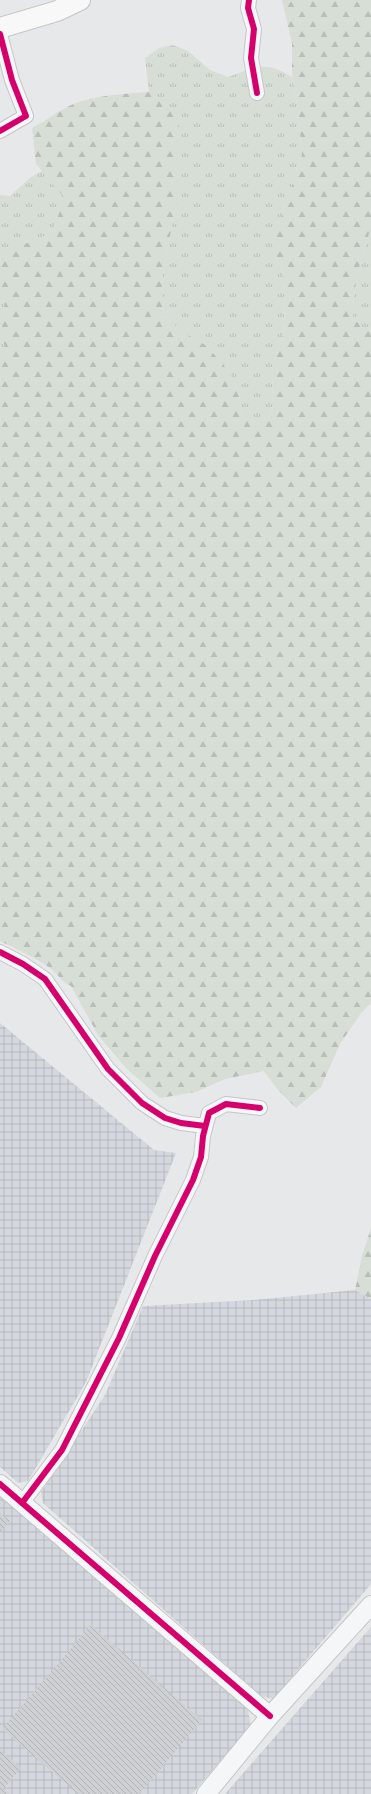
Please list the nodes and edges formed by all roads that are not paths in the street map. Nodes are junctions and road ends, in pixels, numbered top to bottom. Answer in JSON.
{"nodes":[{"id":1,"x":80,"y":0,"type":"edge"},
{"id":2,"x":249,"y":0,"type":"edge"},
{"id":3,"x":0,"y":28,"type":"edge"},
{"id":4,"x":0,"y":34,"type":"edge"},
{"id":5,"x":257,"y":93,"type":"dead end"},
{"id":6,"x":0,"y":132,"type":"edge"},
{"id":7,"x":0,"y":952,"type":"edge"},
{"id":8,"x":260,"y":1108,"type":"dead end"},
{"id":9,"x":206,"y":1126,"type":"junction"},
{"id":10,"x":0,"y":1484,"type":"edge"},
{"id":11,"x":22,"y":1503,"type":"junction"},
{"id":12,"x":371,"y":1605,"type":"edge"},
{"id":13,"x":270,"y":1716,"type":"junction"},
{"id":14,"x":206,"y":1794,"type":"edge"}],
"edges":[{"from":1,"to":3,"type":"main road"},
{"from":2,"to":5,"type":"street"},
{"from":4,"to":6,"type":"street"},
{"from":7,"to":9,"type":"street"},
{"from":8,"to":9,"type":"street"},
{"from":9,"to":11,"type":"street"},
{"from":10,"to":11,"type":"street"},
{"from":11,"to":13,"type":"street"},
{"from":12,"to":13,"type":"street"},
{"from":13,"to":14,"type":"street"}]}
